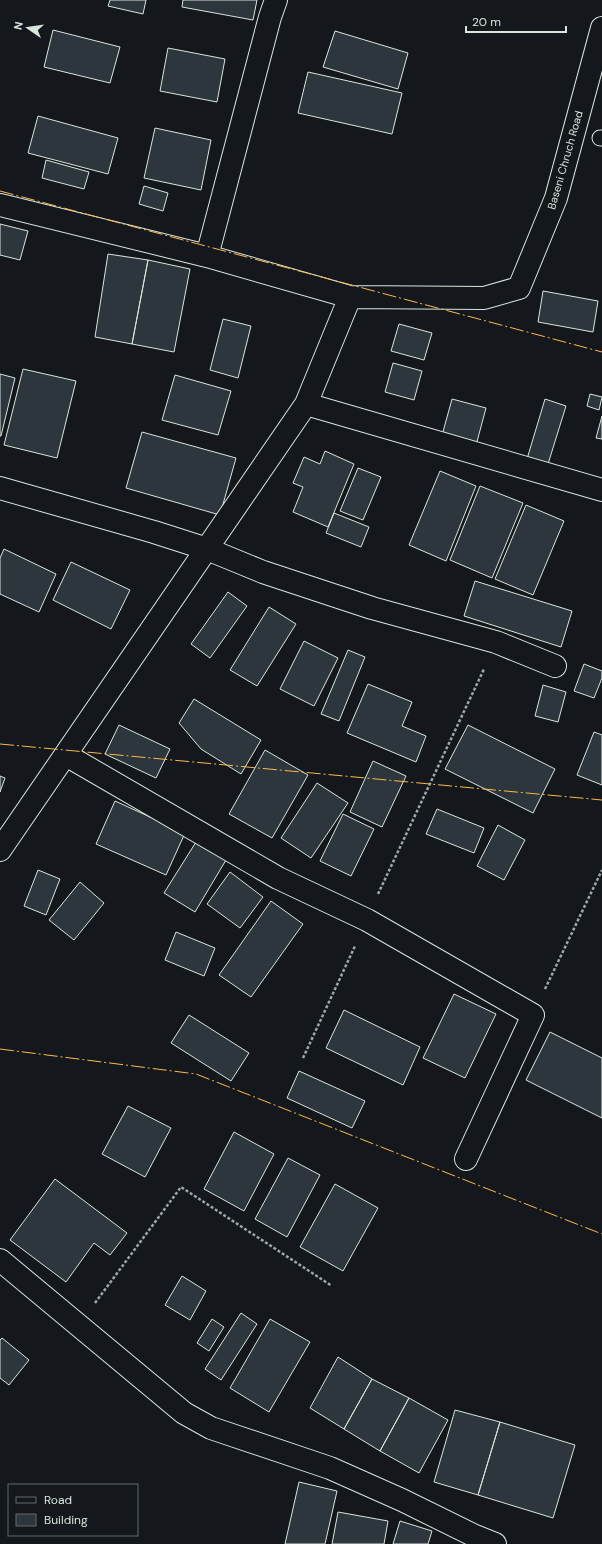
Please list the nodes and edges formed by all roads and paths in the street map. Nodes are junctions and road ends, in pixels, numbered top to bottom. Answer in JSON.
{"nodes":[{"id":1,"x":276,"y":0,"type":"edge"},
{"id":2,"x":602,"y":28,"type":"edge"},
{"id":3,"x":0,"y":205,"type":"edge"},
{"id":4,"x":207,"y":256,"type":"junction"},
{"id":5,"x":350,"y":297,"type":"junction"},
{"id":6,"x":306,"y":404,"type":"junction"},
{"id":7,"x":0,"y":488,"type":"edge"},
{"id":8,"x":602,"y":490,"type":"edge"},
{"id":9,"x":207,"y":550,"type":"junction"},
{"id":10,"x":496,"y":642,"type":"junction"},
{"id":11,"x":555,"y":666,"type":"dead end"},
{"id":12,"x":66,"y":755,"type":"junction"},
{"id":13,"x":0,"y":850,"type":"edge"},
{"id":14,"x":602,"y":870,"type":"edge"},
{"id":15,"x":366,"y":920,"type":"junction"},
{"id":16,"x":533,"y":1015,"type":"junction"},
{"id":17,"x":303,"y":1058,"type":"dead end"},
{"id":18,"x":466,"y":1159,"type":"dead end"},
{"id":19,"x":0,"y":1260,"type":"edge"},
{"id":20,"x":332,"y":1286,"type":"dead end"},
{"id":21,"x":78,"y":1326,"type":"junction"},
{"id":22,"x":495,"y":1544,"type":"edge"}],
"edges":[{"from":1,"to":4,"type":"street"},
{"from":2,"to":5,"type":"street","name":"Baseni Chruch Road"},
{"from":3,"to":4,"type":"street"},
{"from":4,"to":5,"type":"street"},
{"from":5,"to":6,"type":"street"},
{"from":6,"to":8,"type":"street"},
{"from":6,"to":9,"type":"street"},
{"from":7,"to":9,"type":"street"},
{"from":9,"to":10,"type":"street"},
{"from":9,"to":12,"type":"street"},
{"from":10,"to":11,"type":"street"},
{"from":10,"to":15,"type":"path"},
{"from":12,"to":13,"type":"street"},
{"from":12,"to":15,"type":"street"},
{"from":14,"to":16,"type":"path"},
{"from":15,"to":16,"type":"street"},
{"from":15,"to":17,"type":"path"},
{"from":16,"to":18,"type":"street"},
{"from":19,"to":21,"type":"street"},
{"from":20,"to":21,"type":"path"},
{"from":21,"to":22,"type":"street"}]}
